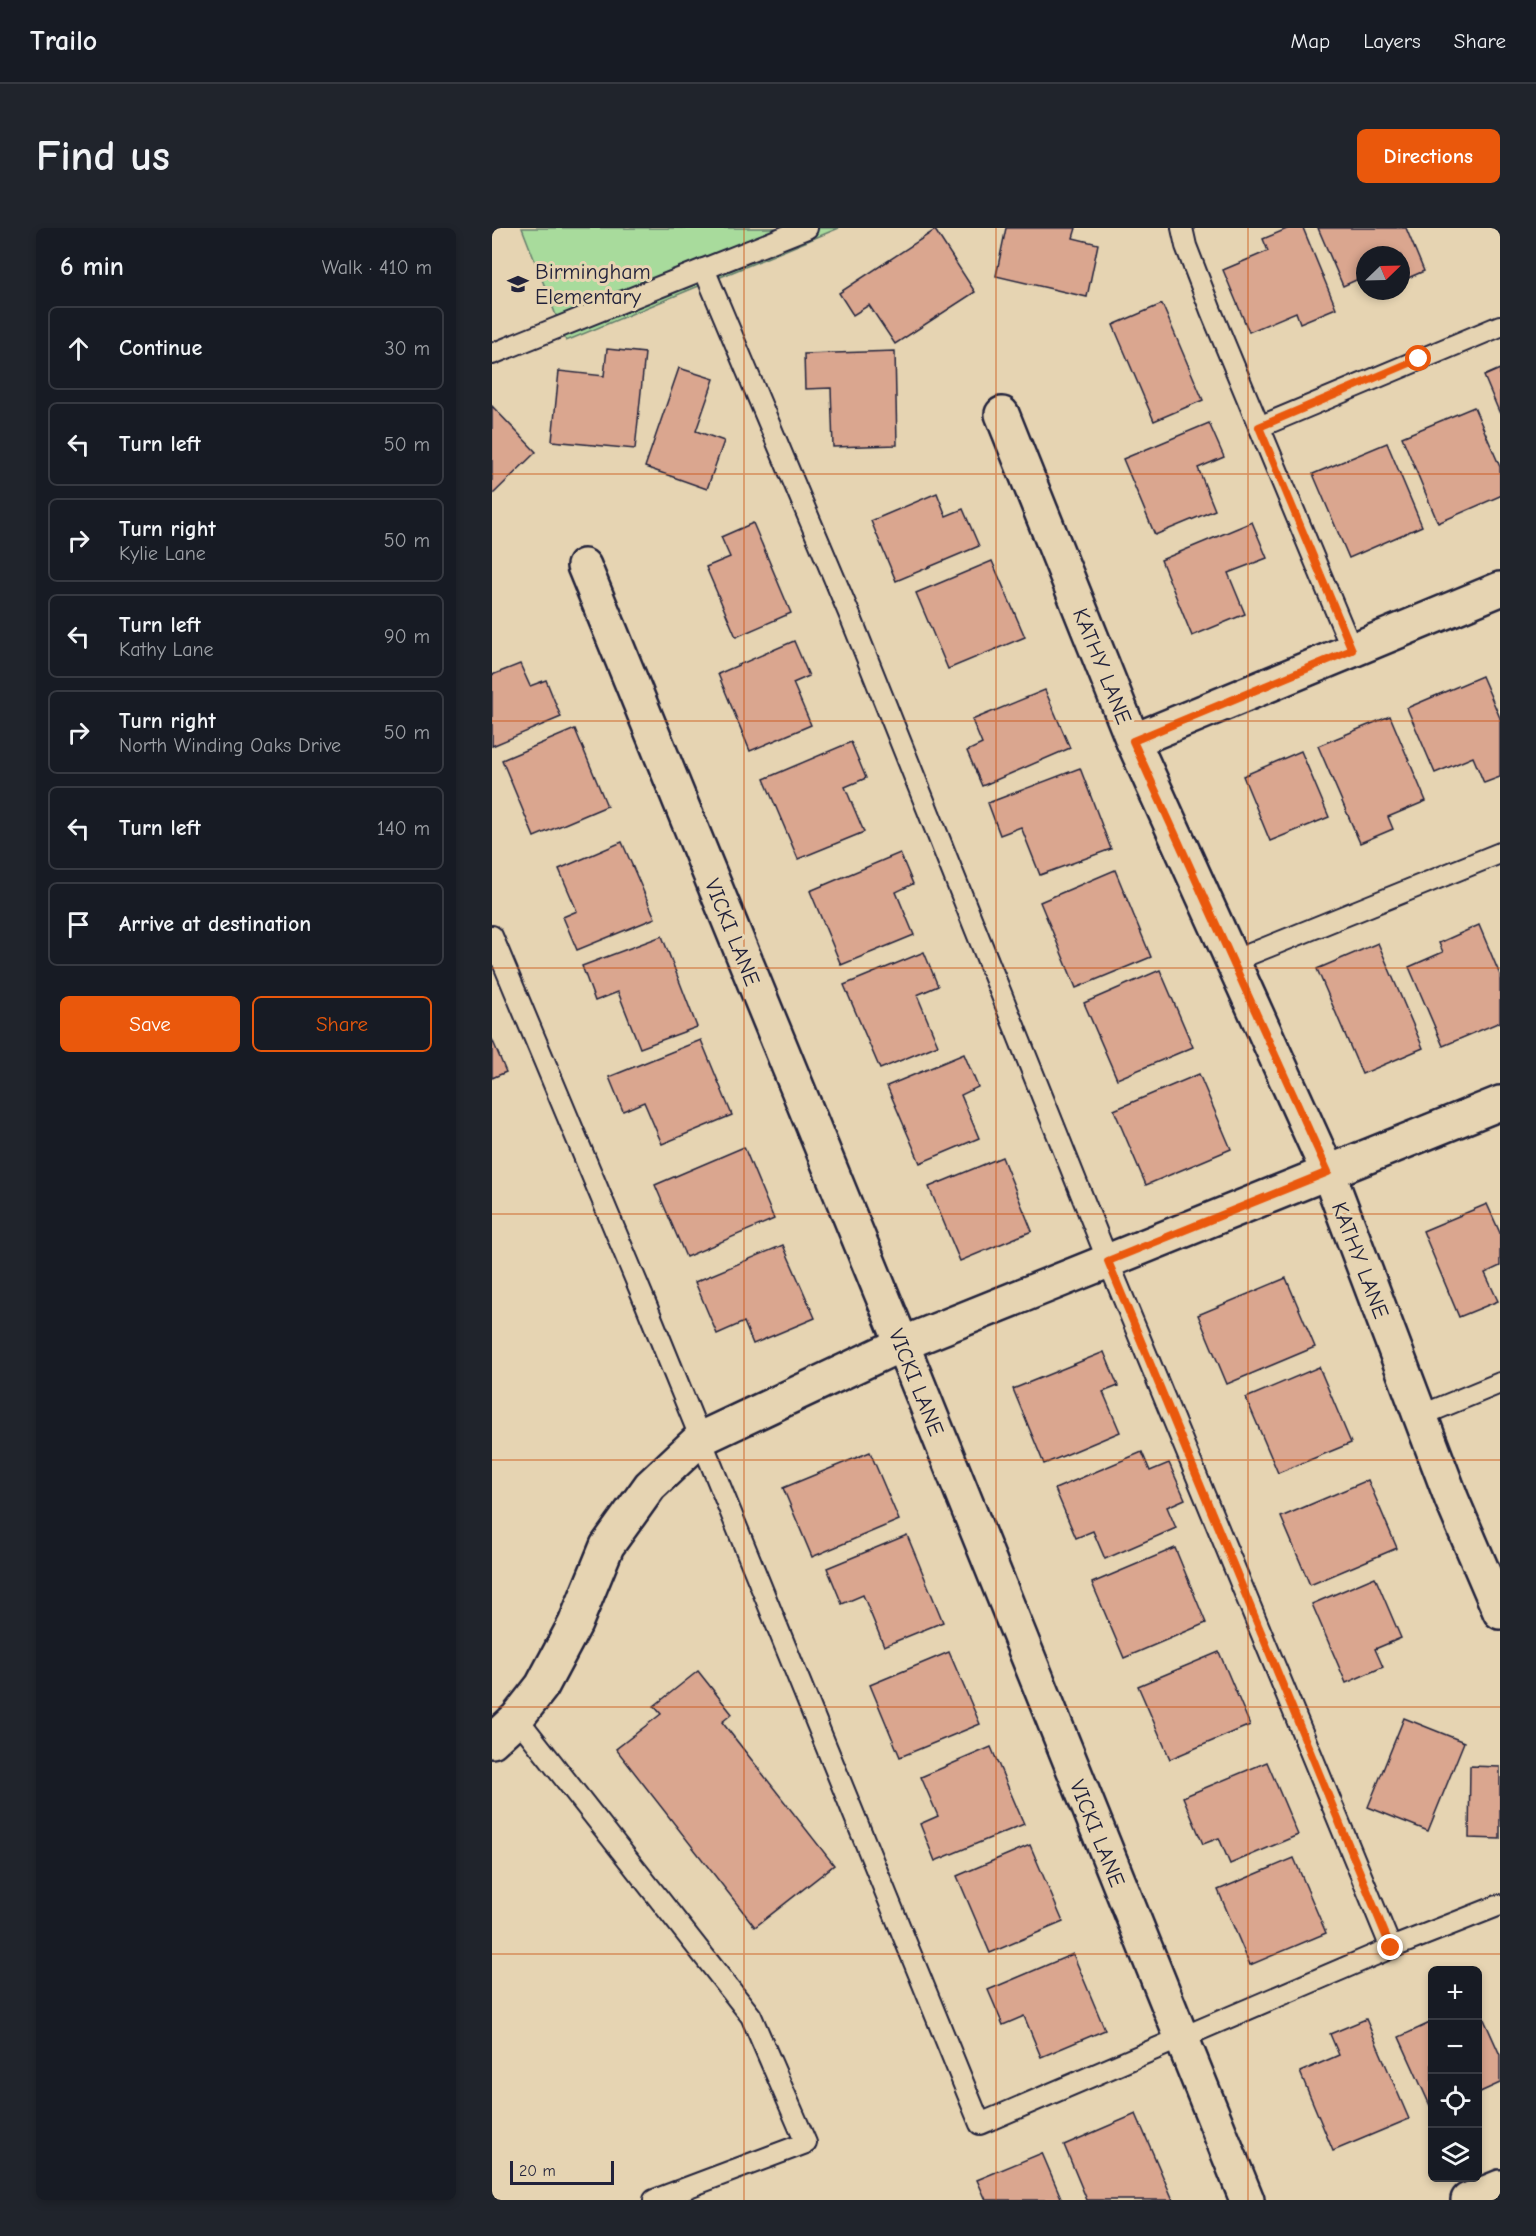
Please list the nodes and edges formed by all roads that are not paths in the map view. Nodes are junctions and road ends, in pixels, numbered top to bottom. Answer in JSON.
{"nodes":[{"id":1,"x":807,"y":228,"type":"edge"},
{"id":2,"x":1182,"y":228,"type":"edge"},
{"id":3,"x":704,"y":269,"type":"junction"},
{"id":4,"x":1500,"y":326,"type":"edge"},
{"id":5,"x":492,"y":354,"type":"edge"},
{"id":6,"x":1002,"y":414,"type":"dead end"},
{"id":7,"x":1259,"y":427,"type":"junction"},
{"id":8,"x":584,"y":566,"type":"dead end"},
{"id":9,"x":1500,"y":590,"type":"edge"},
{"id":10,"x":1352,"y":650,"type":"junction"},
{"id":11,"x":1133,"y":741,"type":"junction"},
{"id":12,"x":1500,"y":853,"type":"edge"},
{"id":13,"x":492,"y":936,"type":"edge"},
{"id":14,"x":1233,"y":962,"type":"junction"},
{"id":15,"x":1500,"y":1103,"type":"edge"},
{"id":16,"x":1328,"y":1172,"type":"junction"},
{"id":17,"x":1108,"y":1261,"type":"junction"},
{"id":18,"x":902,"y":1344,"type":"junction"},
{"id":19,"x":1500,"y":1383,"type":"edge"},
{"id":20,"x":1420,"y":1416,"type":"junction"},
{"id":21,"x":700,"y":1438,"type":"junction"},
{"id":22,"x":1500,"y":1612,"type":"edge"},
{"id":23,"x":517,"y":1718,"type":"junction"},
{"id":24,"x":492,"y":1741,"type":"edge"},
{"id":25,"x":1500,"y":1905,"type":"edge"},
{"id":26,"x":1391,"y":1948,"type":"junction"},
{"id":27,"x":1180,"y":2037,"type":"junction"},
{"id":28,"x":1500,"y":2187,"type":"edge"},
{"id":29,"x":654,"y":2200,"type":"edge"},
{"id":30,"x":1247,"y":2200,"type":"edge"},
{"id":31,"x":1468,"y":2200,"type":"edge"}],
"edges":[{"from":1,"to":3,"type":"lane"},
{"from":2,"to":7,"type":"lane"},
{"from":3,"to":5,"type":"lane"},
{"from":3,"to":17,"type":"lane"},
{"from":4,"to":7,"type":"lane"},
{"from":6,"to":11,"type":"street","name":"KATHY LANE"},
{"from":7,"to":10,"type":"lane"},
{"from":8,"to":18,"type":"street","name":"VICKI LANE"},
{"from":9,"to":10,"type":"street"},
{"from":10,"to":11,"type":"street"},
{"from":11,"to":14,"type":"street","name":"KATHY LANE"},
{"from":12,"to":14,"type":"lane"},
{"from":13,"to":21,"type":"lane"},
{"from":14,"to":16,"type":"street","name":"KATHY LANE"},
{"from":15,"to":16,"type":"street"},
{"from":16,"to":17,"type":"street"},
{"from":16,"to":20,"type":"street","name":"KATHY LANE"},
{"from":17,"to":18,"type":"street"},
{"from":17,"to":26,"type":"lane"},
{"from":18,"to":21,"type":"street"},
{"from":18,"to":27,"type":"street","name":"VICKI LANE"},
{"from":19,"to":20,"type":"lane"},
{"from":20,"to":22,"type":"street","name":"KATHY LANE"},
{"from":21,"to":23,"type":"street"},
{"from":21,"to":27,"type":"lane"},
{"from":23,"to":24,"type":"street"},
{"from":23,"to":29,"type":"lane"},
{"from":25,"to":26,"type":"lane"},
{"from":26,"to":27,"type":"lane"},
{"from":27,"to":30,"type":"street","name":"VICKI LANE"},
{"from":28,"to":31,"type":"street"}]}
